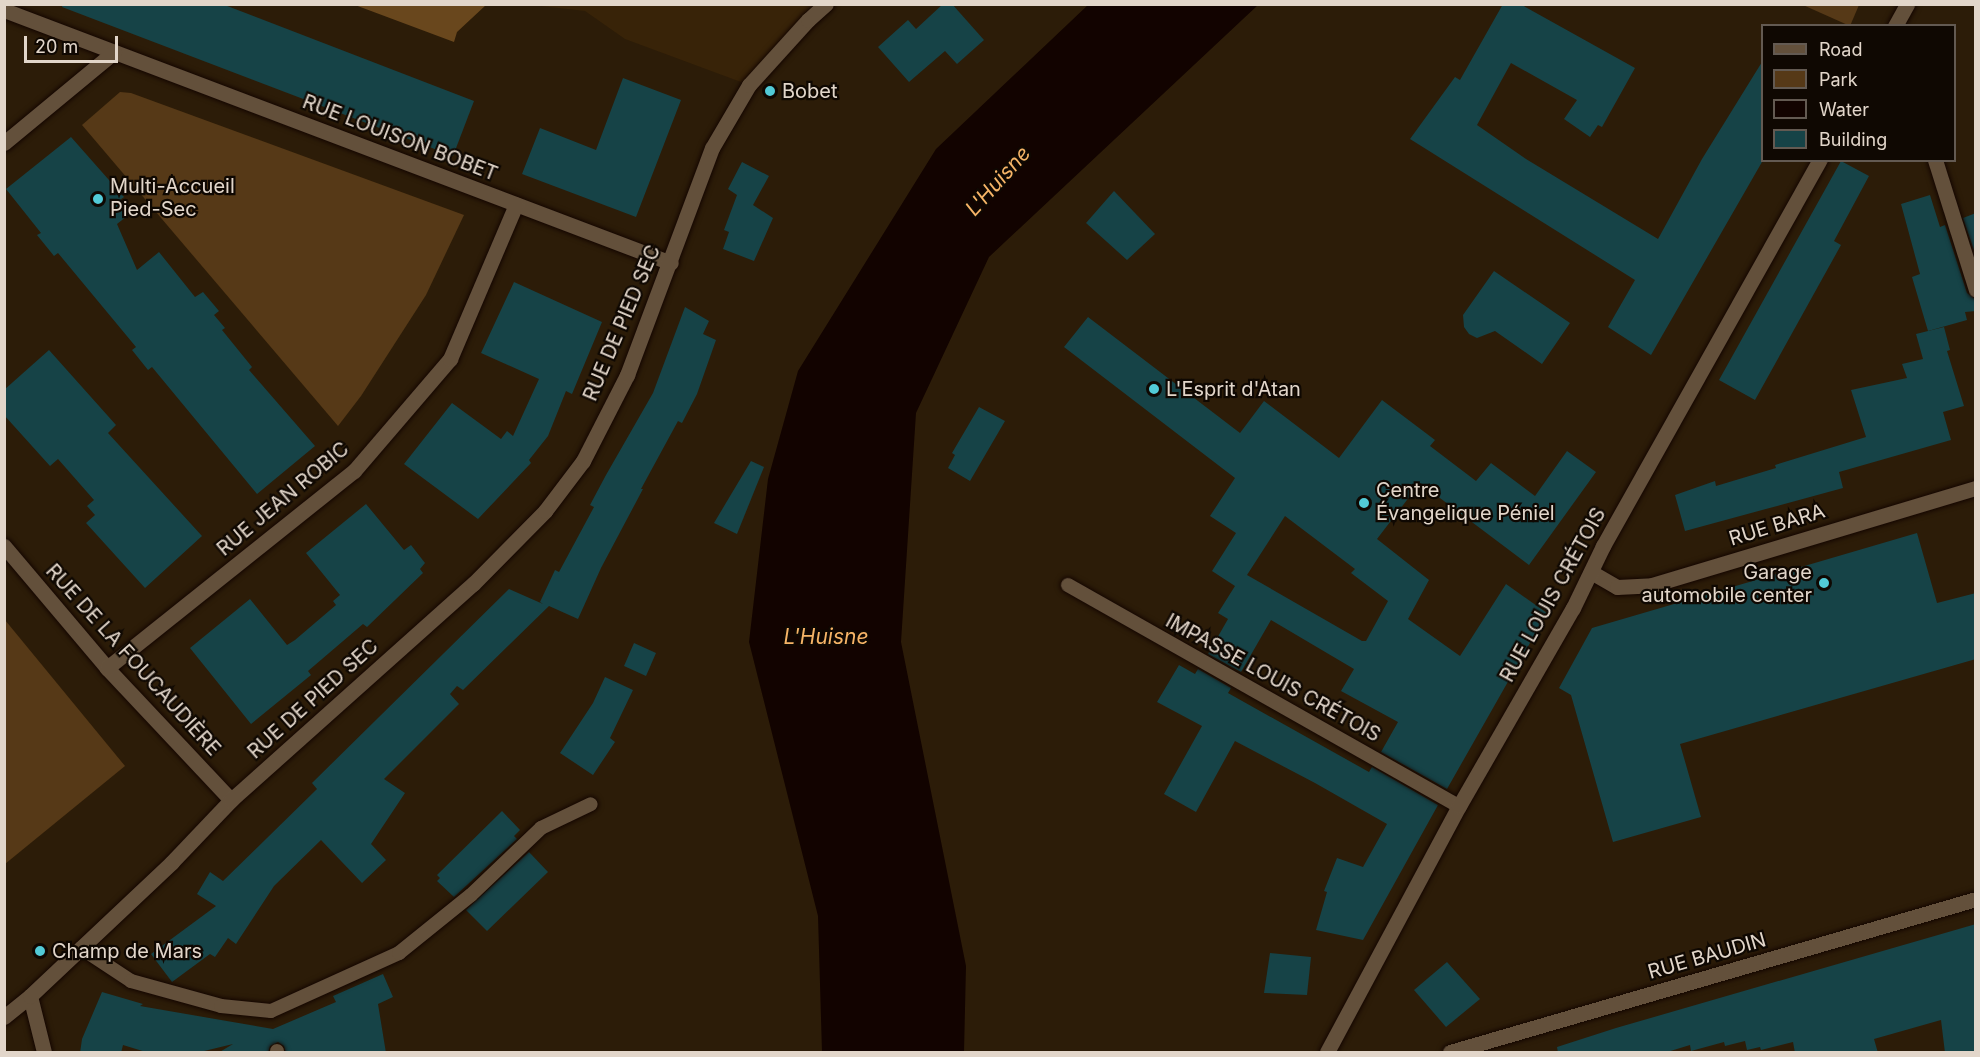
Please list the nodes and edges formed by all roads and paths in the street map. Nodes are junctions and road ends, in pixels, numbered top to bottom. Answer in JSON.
{"nodes":[{"id":1,"x":826,"y":4,"type":"edge"},
{"id":2,"x":1907,"y":4,"type":"edge"},
{"id":3,"x":4,"y":10,"type":"edge"},
{"id":4,"x":1896,"y":24,"type":"edge"},
{"id":5,"x":114,"y":52,"type":"junction"},
{"id":6,"x":4,"y":143,"type":"edge"},
{"id":7,"x":1819,"y":162,"type":"edge"},
{"id":8,"x":1936,"y":162,"type":"edge"},
{"id":9,"x":516,"y":204,"type":"junction"},
{"id":10,"x":671,"y":263,"type":"junction"},
{"id":11,"x":1976,"y":290,"type":"edge"},
{"id":12,"x":1976,"y":488,"type":"edge"},
{"id":13,"x":4,"y":546,"type":"edge"},
{"id":14,"x":1591,"y":572,"type":"junction"},
{"id":15,"x":1068,"y":585,"type":"dead end"},
{"id":16,"x":107,"y":668,"type":"junction"},
{"id":17,"x":231,"y":800,"type":"junction"},
{"id":18,"x":591,"y":804,"type":"dead end"},
{"id":19,"x":1459,"y":806,"type":"junction"},
{"id":20,"x":1976,"y":899,"type":"edge"},
{"id":21,"x":81,"y":948,"type":"junction"},
{"id":22,"x":30,"y":996,"type":"junction"},
{"id":23,"x":4,"y":1017,"type":"edge"},
{"id":24,"x":44,"y":1053,"type":"edge"},
{"id":25,"x":1327,"y":1053,"type":"edge"},
{"id":26,"x":1450,"y":1053,"type":"edge"}],
"edges":[{"from":1,"to":10,"type":"street","name":"RUE DE PIED SEC"},
{"from":2,"to":4,"type":"street"},
{"from":3,"to":5,"type":"street","name":"RUE LOUISON BOBET"},
{"from":5,"to":6,"type":"street"},
{"from":5,"to":9,"type":"street","name":"RUE LOUISON BOBET"},
{"from":7,"to":14,"type":"street","name":"RUE LOUIS CRÉTOIS"},
{"from":8,"to":11,"type":"street"},
{"from":9,"to":10,"type":"street","name":"RUE LOUISON BOBET"},
{"from":9,"to":16,"type":"street","name":"RUE JEAN ROBIC"},
{"from":10,"to":17,"type":"street","name":"RUE DE PIED SEC"},
{"from":12,"to":14,"type":"street","name":"RUE BARA"},
{"from":13,"to":16,"type":"street","name":"RUE DE LA FOUCAUDIÈRE"},
{"from":14,"to":19,"type":"street","name":"RUE LOUIS CRÉTOIS"},
{"from":15,"to":19,"type":"lane","name":"IMPASSE LOUIS CRÉTOIS"},
{"from":16,"to":17,"type":"street","name":"RUE DE LA FOUCAUDIÈRE"},
{"from":17,"to":21,"type":"street","name":"RUE DE PIED SEC"},
{"from":18,"to":21,"type":"lane"},
{"from":19,"to":25,"type":"street","name":"RUE LOUIS CRÉTOIS"},
{"from":20,"to":26,"type":"street","name":"RUE BAUDIN"},
{"from":21,"to":22,"type":"street","name":"RUE DE PIED SEC"},
{"from":22,"to":23,"type":"street","name":"RUE DE PIED SEC"},
{"from":22,"to":24,"type":"street"}]}
